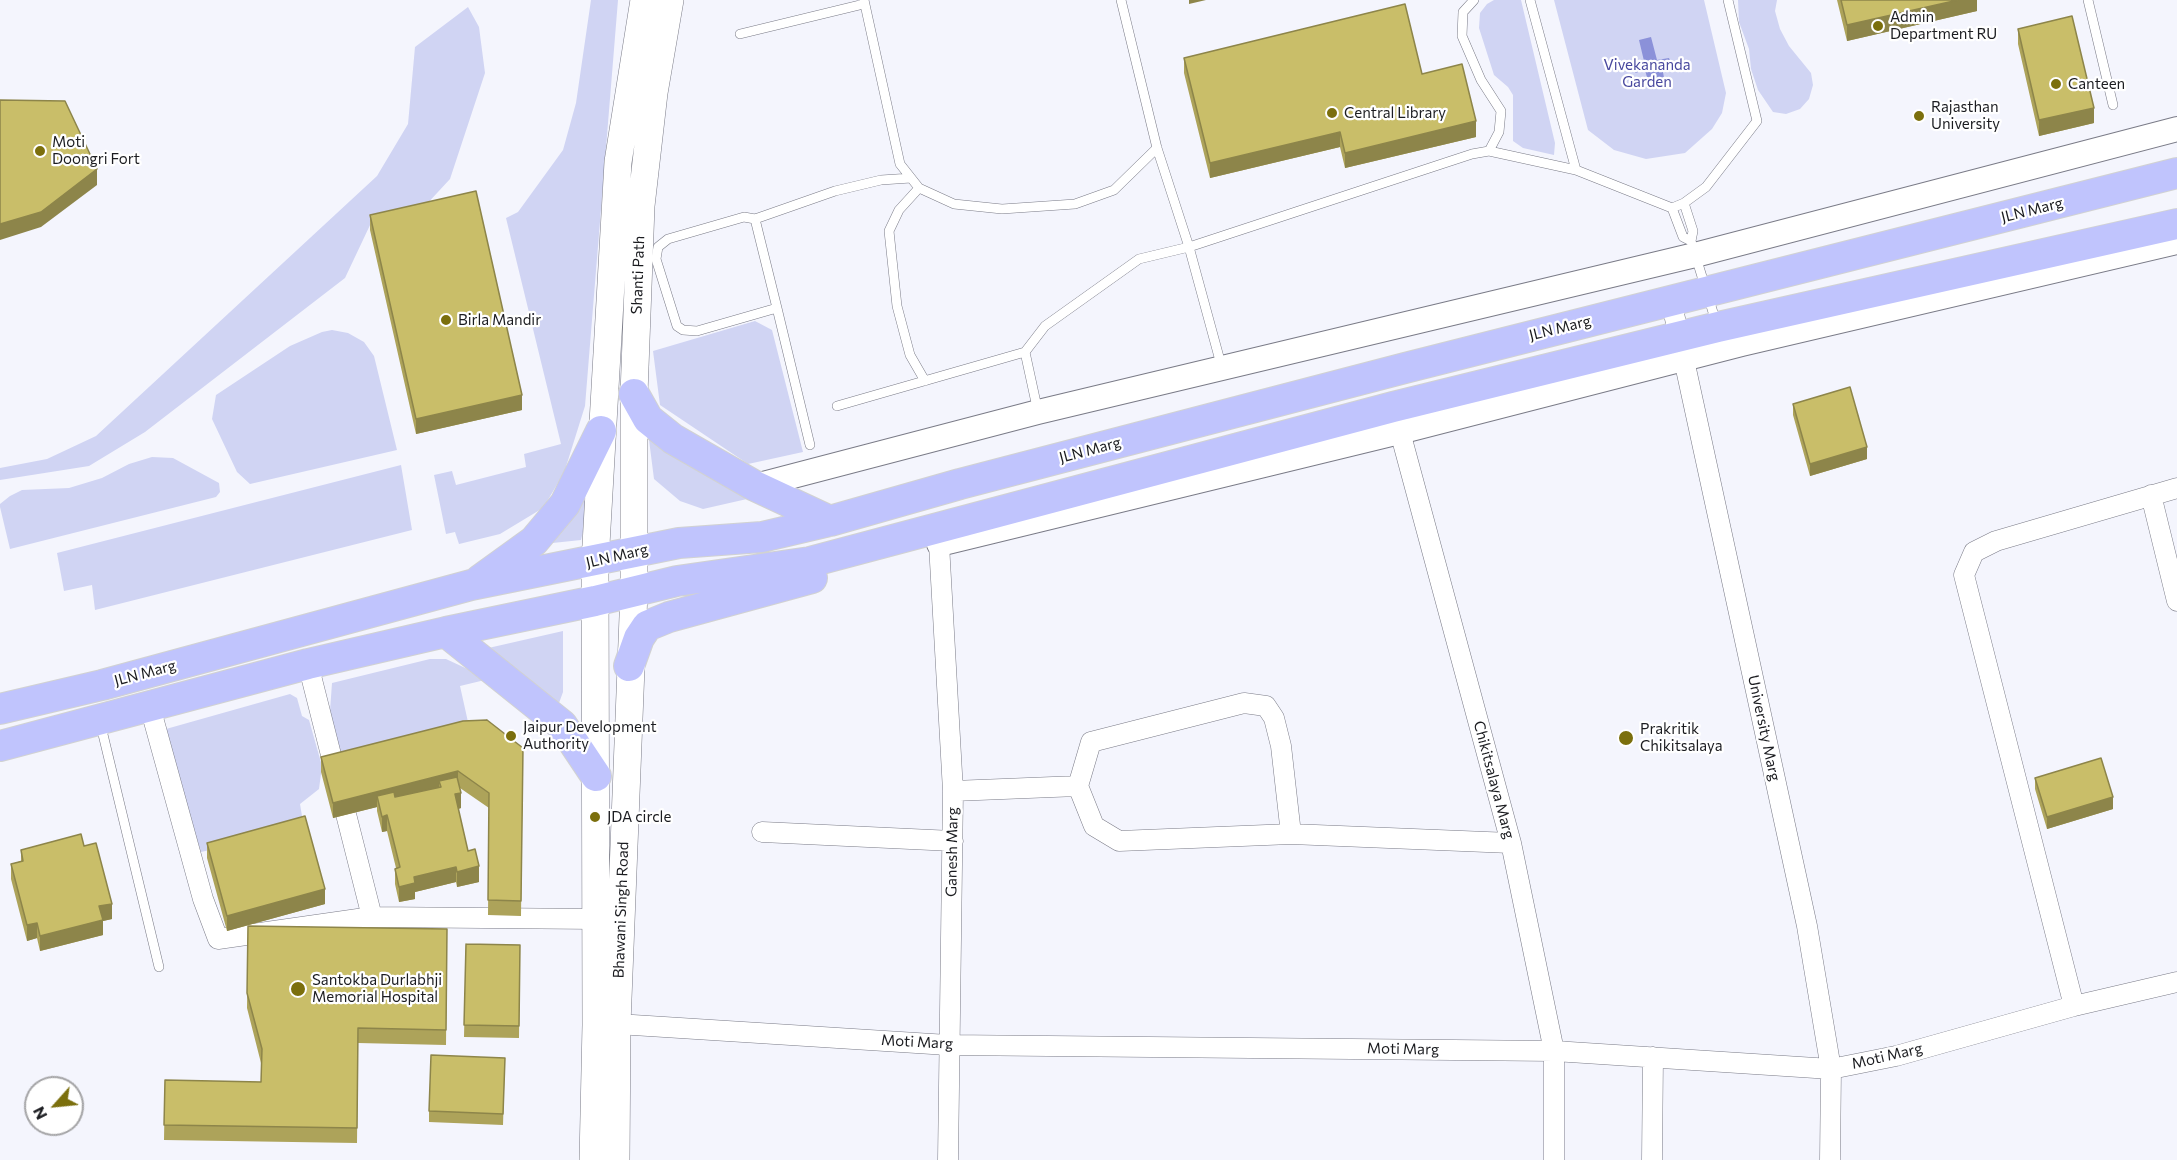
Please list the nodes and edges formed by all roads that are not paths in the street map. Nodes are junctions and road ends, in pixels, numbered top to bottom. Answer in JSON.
{"nodes":[{"id":1,"x":644,"y":0,"type":"edge"},
{"id":2,"x":670,"y":0,"type":"edge"},
{"id":3,"x":1121,"y":0,"type":"edge"},
{"id":4,"x":1474,"y":0,"type":"edge"},
{"id":5,"x":1530,"y":0,"type":"edge"},
{"id":6,"x":1728,"y":0,"type":"edge"},
{"id":7,"x":2088,"y":0,"type":"edge"},
{"id":8,"x":864,"y":2,"type":"edge"},
{"id":9,"x":740,"y":34,"type":"dead end"},
{"id":10,"x":2113,"y":105,"type":"dead end"},
{"id":11,"x":2177,"y":129,"type":"edge"},
{"id":12,"x":1157,"y":148,"type":"junction"},
{"id":13,"x":1489,"y":151,"type":"junction"},
{"id":14,"x":1576,"y":170,"type":"junction"},
{"id":15,"x":2177,"y":173,"type":"edge"},
{"id":16,"x":911,"y":178,"type":"junction"},
{"id":17,"x":919,"y":188,"type":"junction"},
{"id":18,"x":1684,"y":203,"type":"junction"},
{"id":19,"x":1672,"y":208,"type":"junction"},
{"id":20,"x":755,"y":219,"type":"junction"},
{"id":21,"x":2177,"y":224,"type":"edge"},
{"id":22,"x":2177,"y":242,"type":"edge"},
{"id":23,"x":1189,"y":247,"type":"junction"},
{"id":24,"x":1693,"y":248,"type":"junction"},
{"id":25,"x":1708,"y":293,"type":"junction"},
{"id":26,"x":1671,"y":300,"type":"junction"},
{"id":27,"x":777,"y":308,"type":"junction"},
{"id":28,"x":1718,"y":327,"type":"junction"},
{"id":29,"x":1682,"y":348,"type":"junction"},
{"id":30,"x":1025,"y":352,"type":"junction"},
{"id":31,"x":1222,"y":368,"type":"junction"},
{"id":32,"x":925,"y":381,"type":"junction"},
{"id":33,"x":634,"y":394,"type":"junction"},
{"id":34,"x":837,"y":406,"type":"dead end"},
{"id":35,"x":1038,"y":412,"type":"junction"},
{"id":36,"x":1396,"y":419,"type":"junction"},
{"id":37,"x":602,"y":431,"type":"junction"},
{"id":38,"x":810,"y":445,"type":"dead end"},
{"id":39,"x":755,"y":486,"type":"junction"},
{"id":40,"x":2177,"y":488,"type":"edge"},
{"id":41,"x":2151,"y":495,"type":"junction"},
{"id":42,"x":830,"y":521,"type":"junction"},
{"id":43,"x":941,"y":536,"type":"junction"},
{"id":44,"x":635,"y":551,"type":"junction"},
{"id":45,"x":595,"y":562,"type":"junction"},
{"id":46,"x":472,"y":585,"type":"junction"},
{"id":47,"x":634,"y":591,"type":"junction"},
{"id":48,"x":595,"y":601,"type":"junction"},
{"id":49,"x":2177,"y":601,"type":"edge"},
{"id":50,"x":446,"y":632,"type":"junction"},
{"id":51,"x":308,"y":664,"type":"junction"},
{"id":52,"x":629,"y":666,"type":"junction"},
{"id":53,"x":150,"y":707,"type":"junction"},
{"id":54,"x":0,"y":709,"type":"edge"},
{"id":55,"x":100,"y":720,"type":"junction"},
{"id":56,"x":0,"y":746,"type":"edge"},
{"id":57,"x":596,"y":776,"type":"junction"},
{"id":58,"x":1078,"y":786,"type":"junction"},
{"id":59,"x":953,"y":791,"type":"junction"},
{"id":60,"x":762,"y":832,"type":"dead end"},
{"id":61,"x":1291,"y":834,"type":"junction"},
{"id":62,"x":953,"y":841,"type":"junction"},
{"id":63,"x":1511,"y":843,"type":"junction"},
{"id":64,"x":372,"y":917,"type":"junction"},
{"id":65,"x":596,"y":919,"type":"junction"},
{"id":66,"x":159,"y":967,"type":"dead end"},
{"id":67,"x":2177,"y":982,"type":"edge"},
{"id":68,"x":2074,"y":1006,"type":"junction"},
{"id":69,"x":618,"y":1024,"type":"junction"},
{"id":70,"x":948,"y":1045,"type":"junction"},
{"id":71,"x":1554,"y":1051,"type":"junction"},
{"id":72,"x":1653,"y":1057,"type":"junction"},
{"id":73,"x":1831,"y":1069,"type":"junction"},
{"id":74,"x":592,"y":1160,"type":"edge"},
{"id":75,"x":616,"y":1160,"type":"edge"},
{"id":76,"x":948,"y":1160,"type":"edge"},
{"id":77,"x":1554,"y":1160,"type":"edge"},
{"id":78,"x":1652,"y":1160,"type":"edge"},
{"id":79,"x":1830,"y":1160,"type":"edge"}],
"edges":[{"from":1,"to":37,"type":"main road","name":"Bhawani Singh Road"},
{"from":2,"to":33,"type":"main road","name":"Shanti Path"},
{"from":3,"to":12,"type":"lane"},
{"from":4,"to":13,"type":"lane"},
{"from":5,"to":14,"type":"lane"},
{"from":6,"to":18,"type":"lane"},
{"from":7,"to":10,"type":"lane"},
{"from":8,"to":9,"type":"lane"},
{"from":8,"to":16,"type":"lane"},
{"from":11,"to":24,"type":"street"},
{"from":12,"to":17,"type":"lane"},
{"from":12,"to":23,"type":"lane"},
{"from":13,"to":14,"type":"lane"},
{"from":13,"to":23,"type":"lane"},
{"from":14,"to":19,"type":"lane"},
{"from":15,"to":25,"type":"main road","name":"JLN Marg"},
{"from":16,"to":17,"type":"lane"},
{"from":16,"to":20,"type":"lane"},
{"from":17,"to":32,"type":"lane"},
{"from":18,"to":19,"type":"lane"},
{"from":18,"to":24,"type":"lane"},
{"from":19,"to":24,"type":"lane"},
{"from":20,"to":27,"type":"lane"},
{"from":20,"to":27,"type":"lane"},
{"from":21,"to":28,"type":"main road"},
{"from":22,"to":29,"type":"street"},
{"from":23,"to":30,"type":"lane"},
{"from":23,"to":31,"type":"lane"},
{"from":24,"to":25,"type":"lane"},
{"from":24,"to":31,"type":"street"},
{"from":25,"to":26,"type":"main road","name":"JLN Marg"},
{"from":25,"to":28,"type":"lane"},
{"from":26,"to":29,"type":"street","name":"University Marg"},
{"from":26,"to":42,"type":"main road","name":"JLN Marg"},
{"from":27,"to":38,"type":"lane"},
{"from":28,"to":29,"type":"main road"},
{"from":29,"to":36,"type":"main road"},
{"from":29,"to":73,"type":"street","name":"University Marg"},
{"from":30,"to":32,"type":"lane"},
{"from":30,"to":35,"type":"lane"},
{"from":31,"to":35,"type":"street"},
{"from":32,"to":34,"type":"lane"},
{"from":33,"to":39,"type":"main road"},
{"from":33,"to":44,"type":"main road","name":"Shanti Path"},
{"from":35,"to":39,"type":"street"},
{"from":36,"to":43,"type":"main road"},
{"from":36,"to":63,"type":"street","name":"Chikitsalaya Marg"},
{"from":37,"to":45,"type":"main road","name":"Bhawani Singh Road"},
{"from":37,"to":46,"type":"main road"},
{"from":39,"to":42,"type":"main road"},
{"from":40,"to":41,"type":"street"},
{"from":41,"to":49,"type":"street"},
{"from":41,"to":68,"type":"street"},
{"from":42,"to":44,"type":"main road","name":"JLN Marg"},
{"from":43,"to":47,"type":"main road"},
{"from":43,"to":52,"type":"main road"},
{"from":43,"to":59,"type":"street","name":"Ganesh Marg"},
{"from":44,"to":45,"type":"main road","name":"JLN Marg"},
{"from":44,"to":47,"type":"main road","name":"Bhawani Singh Road"},
{"from":45,"to":46,"type":"main road","name":"JLN Marg"},
{"from":45,"to":48,"type":"main road","name":"Bhawani Singh Road"},
{"from":46,"to":54,"type":"main road","name":"JLN Marg"},
{"from":47,"to":48,"type":"main road"},
{"from":47,"to":52,"type":"main road","name":"Bhawani Singh Road"},
{"from":48,"to":50,"type":"main road"},
{"from":48,"to":57,"type":"main road","name":"Bhawani Singh Road"},
{"from":50,"to":51,"type":"main road"},
{"from":50,"to":57,"type":"main road"},
{"from":51,"to":53,"type":"main road"},
{"from":51,"to":64,"type":"street"},
{"from":52,"to":69,"type":"main road","name":"Bhawani Singh Road"},
{"from":53,"to":55,"type":"main road"},
{"from":53,"to":64,"type":"street"},
{"from":55,"to":56,"type":"main road"},
{"from":55,"to":66,"type":"lane"},
{"from":57,"to":65,"type":"main road","name":"Bhawani Singh Road"},
{"from":58,"to":59,"type":"street"},
{"from":58,"to":61,"type":"street"},
{"from":58,"to":61,"type":"street"},
{"from":59,"to":62,"type":"street","name":"Ganesh Marg"},
{"from":60,"to":62,"type":"street"},
{"from":61,"to":63,"type":"street"},
{"from":62,"to":70,"type":"street","name":"Ganesh Marg"},
{"from":63,"to":71,"type":"street","name":"Chikitsalaya Marg"},
{"from":64,"to":65,"type":"street"},
{"from":65,"to":74,"type":"main road","name":"Bhawani Singh Road"},
{"from":67,"to":68,"type":"street","name":"Moti Marg"},
{"from":68,"to":73,"type":"street","name":"Moti Marg"},
{"from":69,"to":70,"type":"street","name":"Moti Marg"},
{"from":69,"to":75,"type":"main road","name":"Bhawani Singh Road"},
{"from":70,"to":71,"type":"street","name":"Moti Marg"},
{"from":70,"to":76,"type":"street","name":"Ganesh Marg"},
{"from":71,"to":72,"type":"street","name":"Moti Marg"},
{"from":71,"to":77,"type":"street","name":"Chikitsalaya Marg"},
{"from":72,"to":73,"type":"street","name":"Moti Marg"},
{"from":72,"to":78,"type":"street"},
{"from":73,"to":79,"type":"street","name":"University Marg"}]}
